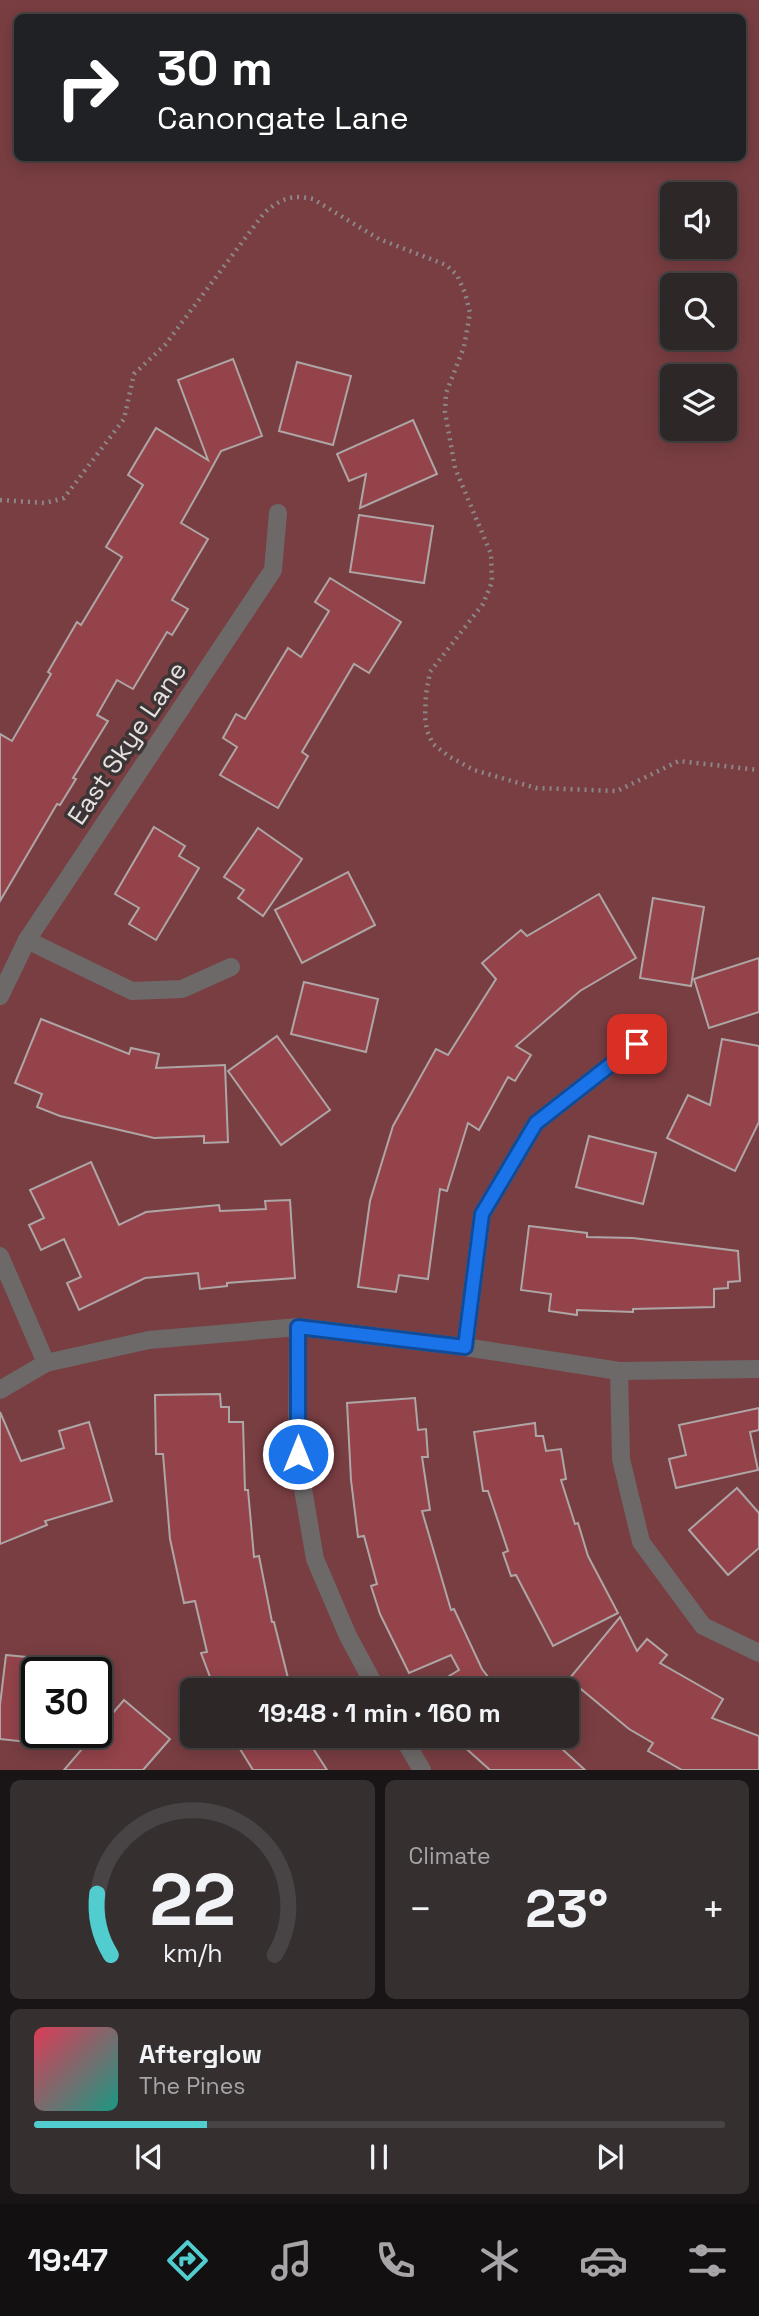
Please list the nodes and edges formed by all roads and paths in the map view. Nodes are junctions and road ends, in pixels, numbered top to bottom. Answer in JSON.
{"nodes":[{"id":1,"x":0,"y":500,"type":"edge"},
{"id":2,"x":278,"y":513,"type":"dead end"},
{"id":3,"x":759,"y":770,"type":"edge"},
{"id":4,"x":27,"y":940,"type":"junction"},
{"id":5,"x":232,"y":967,"type":"dead end"},
{"id":6,"x":0,"y":996,"type":"edge"},
{"id":7,"x":637,"y":1044,"type":"dead end"},
{"id":8,"x":0,"y":1255,"type":"edge"},
{"id":9,"x":298,"y":1327,"type":"junction"},
{"id":10,"x":465,"y":1347,"type":"junction"},
{"id":11,"x":46,"y":1363,"type":"junction"},
{"id":12,"x":759,"y":1368,"type":"edge"},
{"id":13,"x":619,"y":1371,"type":"junction"},
{"id":14,"x":0,"y":1390,"type":"edge"},
{"id":15,"x":759,"y":1653,"type":"edge"},
{"id":16,"x":371,"y":1678,"type":"edge"},
{"id":17,"x":409,"y":1748,"type":"edge"},
{"id":18,"x":422,"y":1770,"type":"edge"}],
"edges":[{"from":1,"to":3,"type":"path"},
{"from":2,"to":4,"type":"street","name":"East Skye Lane"},
{"from":4,"to":5,"type":"street"},
{"from":4,"to":6,"type":"street","name":"East Skye Lane"},
{"from":7,"to":10,"type":"street"},
{"from":8,"to":11,"type":"street"},
{"from":9,"to":10,"type":"street"},
{"from":9,"to":11,"type":"street"},
{"from":9,"to":16,"type":"street"},
{"from":10,"to":13,"type":"street"},
{"from":11,"to":14,"type":"street"},
{"from":12,"to":13,"type":"street"},
{"from":13,"to":15,"type":"street"},
{"from":17,"to":18,"type":"street"}]}
